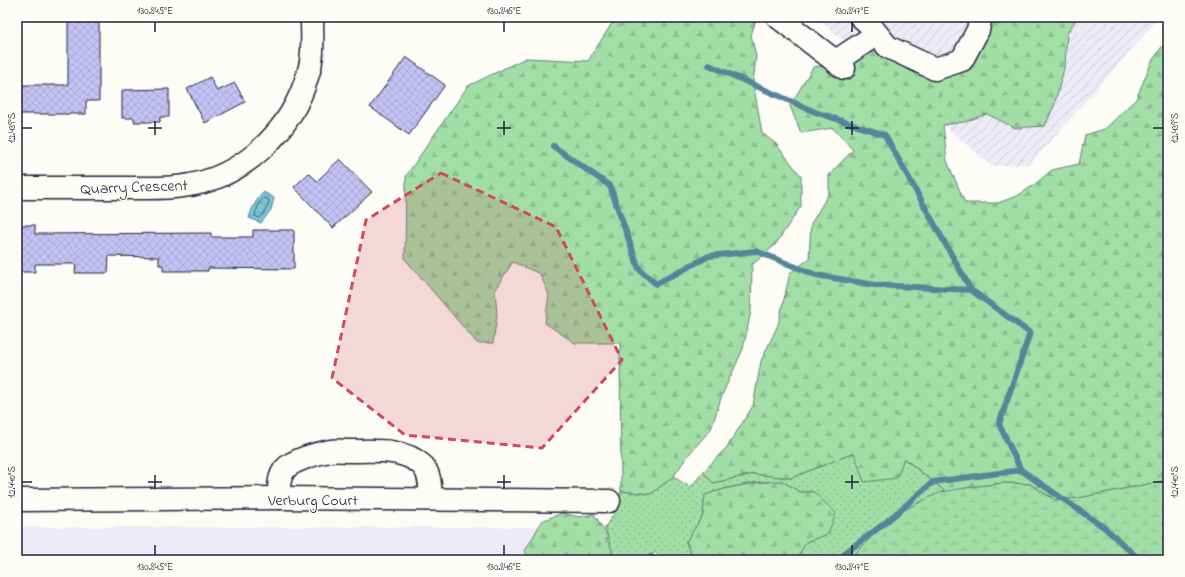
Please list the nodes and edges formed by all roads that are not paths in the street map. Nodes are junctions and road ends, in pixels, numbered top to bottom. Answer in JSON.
{"nodes":[{"id":1,"x":312,"y":17,"type":"edge"},
{"id":2,"x":778,"y":17,"type":"edge"},
{"id":3,"x":861,"y":17,"type":"edge"},
{"id":4,"x":981,"y":17,"type":"edge"},
{"id":5,"x":877,"y":34,"type":"junction"},
{"id":6,"x":17,"y":188,"type":"edge"},
{"id":7,"x":279,"y":498,"type":"junction"},
{"id":8,"x":431,"y":499,"type":"junction"},
{"id":9,"x":17,"y":500,"type":"edge"},
{"id":10,"x":609,"y":501,"type":"dead end"}],
"edges":[{"from":1,"to":6,"type":"street","name":"Quarry Crescent"},
{"from":2,"to":5,"type":"street"},
{"from":3,"to":5,"type":"street"},
{"from":4,"to":5,"type":"street"},
{"from":7,"to":8,"type":"street","name":"Verburg Court"},
{"from":7,"to":8,"type":"street"},
{"from":7,"to":9,"type":"street","name":"Verburg Court"},
{"from":8,"to":10,"type":"street","name":"Verburg Court"}]}
